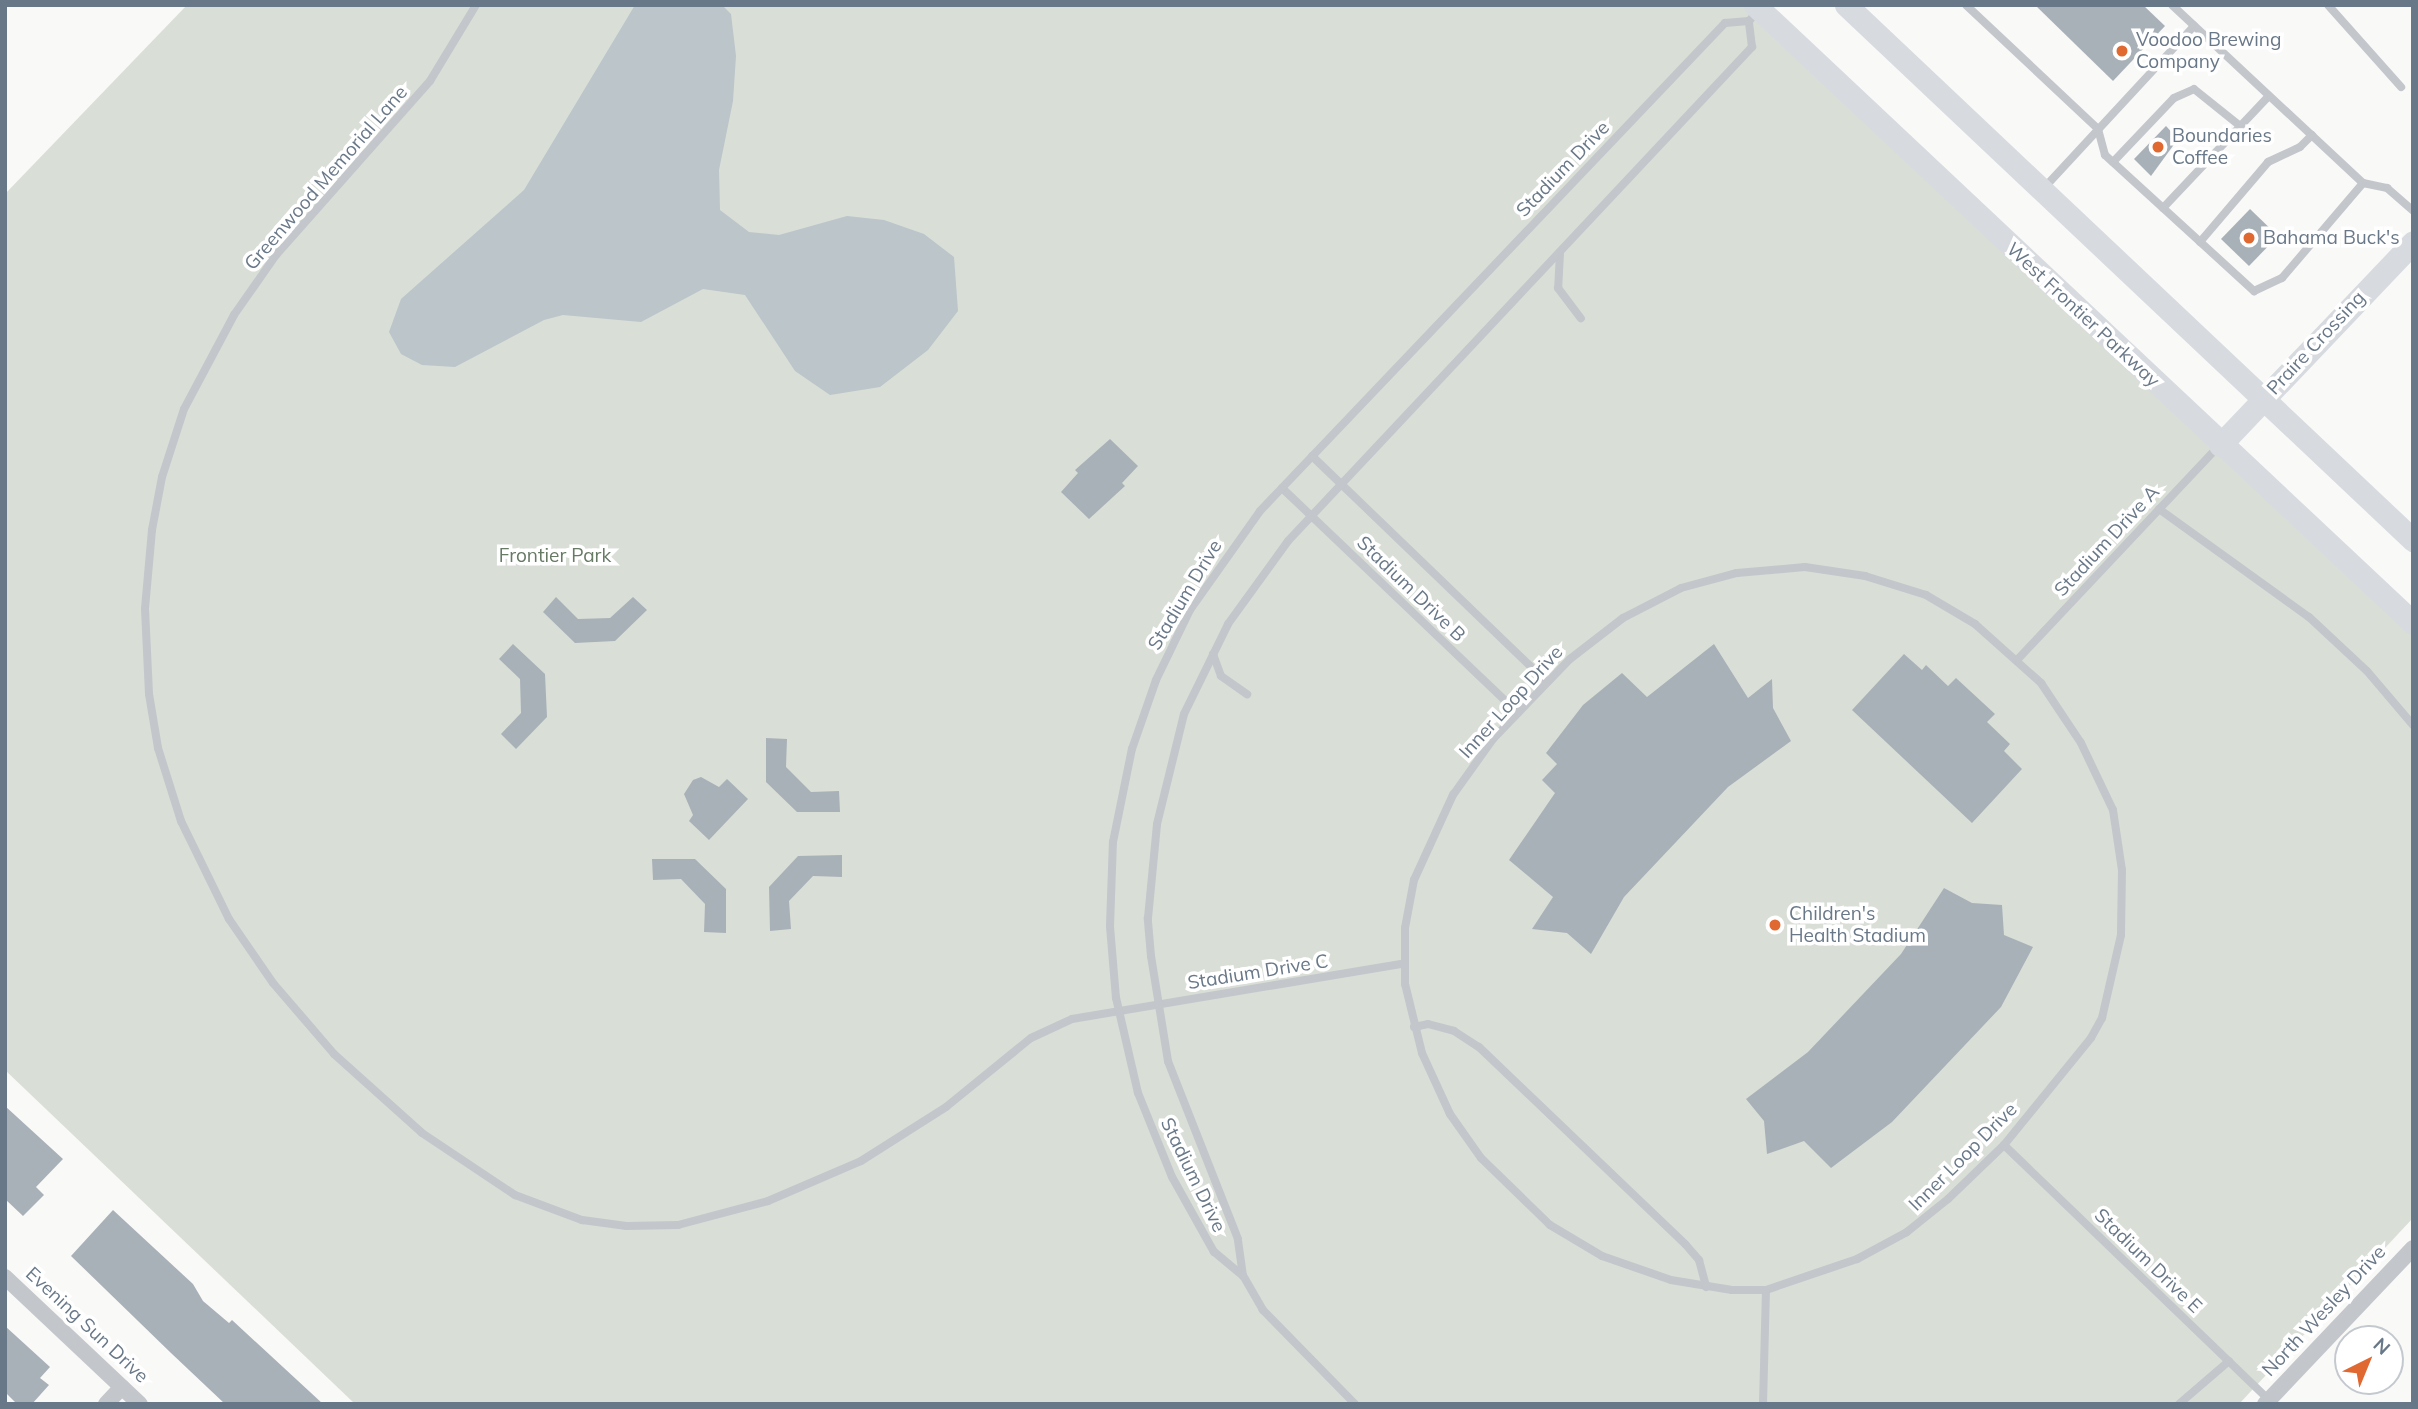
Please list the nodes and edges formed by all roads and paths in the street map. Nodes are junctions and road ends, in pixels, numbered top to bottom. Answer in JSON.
{"nodes":[{"id":1,"x":476,"y":5,"type":"edge"},
{"id":2,"x":1846,"y":5,"type":"edge"},
{"id":3,"x":1966,"y":5,"type":"edge"},
{"id":4,"x":2172,"y":5,"type":"edge"},
{"id":5,"x":2328,"y":5,"type":"edge"},
{"id":6,"x":1757,"y":10,"type":"edge"},
{"id":7,"x":2194,"y":26,"type":"junction"},
{"id":8,"x":2401,"y":87,"type":"dead end"},
{"id":9,"x":2269,"y":96,"type":"junction"},
{"id":10,"x":2240,"y":126,"type":"junction"},
{"id":11,"x":2098,"y":129,"type":"junction"},
{"id":12,"x":2312,"y":135,"type":"junction"},
{"id":13,"x":2113,"y":162,"type":"junction"},
{"id":14,"x":2364,"y":183,"type":"junction"},
{"id":15,"x":2043,"y":189,"type":"junction"},
{"id":16,"x":2163,"y":208,"type":"junction"},
{"id":17,"x":2413,"y":211,"type":"edge"},
{"id":18,"x":2200,"y":242,"type":"junction"},
{"id":19,"x":2413,"y":242,"type":"edge"},
{"id":20,"x":1561,"y":250,"type":"junction"},
{"id":21,"x":1581,"y":318,"type":"dead end"},
{"id":22,"x":2266,"y":397,"type":"junction"},
{"id":23,"x":2220,"y":445,"type":"junction"},
{"id":24,"x":1312,"y":456,"type":"junction"},
{"id":25,"x":1341,"y":484,"type":"junction"},
{"id":26,"x":1282,"y":488,"type":"junction"},
{"id":27,"x":2159,"y":509,"type":"junction"},
{"id":28,"x":1311,"y":516,"type":"junction"},
{"id":29,"x":2413,"y":540,"type":"edge"},
{"id":30,"x":2413,"y":623,"type":"edge"},
{"id":31,"x":1213,"y":652,"type":"junction"},
{"id":32,"x":2018,"y":659,"type":"junction"},
{"id":33,"x":1546,"y":681,"type":"junction"},
{"id":34,"x":1247,"y":694,"type":"dead end"},
{"id":35,"x":1518,"y":713,"type":"junction"},
{"id":36,"x":2413,"y":725,"type":"edge"},
{"id":37,"x":1402,"y":964,"type":"junction"},
{"id":38,"x":1156,"y":1004,"type":"junction"},
{"id":39,"x":1119,"y":1011,"type":"junction"},
{"id":40,"x":1414,"y":1027,"type":"junction"},
{"id":41,"x":2004,"y":1144,"type":"junction"},
{"id":42,"x":2413,"y":1248,"type":"edge"},
{"id":43,"x":1243,"y":1276,"type":"junction"},
{"id":44,"x":5,"y":1277,"type":"edge"},
{"id":45,"x":1706,"y":1287,"type":"junction"},
{"id":46,"x":1766,"y":1290,"type":"junction"},
{"id":47,"x":2229,"y":1361,"type":"junction"},
{"id":48,"x":121,"y":1387,"type":"junction"},
{"id":49,"x":2267,"y":1402,"type":"edge"},
{"id":50,"x":106,"y":1404,"type":"edge"},
{"id":51,"x":140,"y":1404,"type":"edge"},
{"id":52,"x":1355,"y":1404,"type":"edge"},
{"id":53,"x":1763,"y":1404,"type":"edge"},
{"id":54,"x":2179,"y":1404,"type":"edge"}],
"edges":[{"from":1,"to":39,"type":"lane","name":"Greenwood Memorial Lane"},
{"from":2,"to":15,"type":"street"},
{"from":3,"to":11,"type":"lane"},
{"from":4,"to":7,"type":"lane"},
{"from":5,"to":8,"type":"lane"},
{"from":6,"to":20,"type":"lane","name":"Stadium Drive"},
{"from":6,"to":23,"type":"street","name":"West Frontier Parkway"},
{"from":6,"to":24,"type":"lane","name":"Stadium Drive"},
{"from":7,"to":9,"type":"lane"},
{"from":7,"to":11,"type":"lane"},
{"from":9,"to":10,"type":"lane"},
{"from":9,"to":12,"type":"lane"},
{"from":10,"to":13,"type":"lane"},
{"from":10,"to":16,"type":"lane"},
{"from":11,"to":13,"type":"lane"},
{"from":11,"to":15,"type":"lane"},
{"from":12,"to":14,"type":"lane"},
{"from":12,"to":18,"type":"lane"},
{"from":13,"to":16,"type":"lane"},
{"from":14,"to":17,"type":"lane"},
{"from":14,"to":18,"type":"lane"},
{"from":15,"to":22,"type":"street"},
{"from":16,"to":18,"type":"lane"},
{"from":19,"to":22,"type":"street","name":"Praire Crossing"},
{"from":20,"to":21,"type":"lane"},
{"from":20,"to":25,"type":"lane","name":"Stadium Drive"},
{"from":22,"to":23,"type":"street","name":"Praire Crossing"},
{"from":22,"to":29,"type":"street"},
{"from":23,"to":27,"type":"lane","name":"Stadium Drive A"},
{"from":23,"to":30,"type":"street","name":"West Frontier Parkway"},
{"from":24,"to":25,"type":"lane","name":"Stadium Drive B"},
{"from":24,"to":26,"type":"lane","name":"Stadium Drive"},
{"from":25,"to":28,"type":"lane","name":"Stadium Drive"},
{"from":25,"to":33,"type":"lane","name":"Stadium Drive B"},
{"from":26,"to":28,"type":"lane","name":"Stadium Drive B"},
{"from":26,"to":39,"type":"lane","name":"Stadium Drive"},
{"from":27,"to":32,"type":"lane","name":"Stadium Drive A"},
{"from":27,"to":36,"type":"lane"},
{"from":28,"to":31,"type":"lane","name":"Stadium Drive"},
{"from":28,"to":35,"type":"lane","name":"Stadium Drive B"},
{"from":31,"to":34,"type":"lane"},
{"from":31,"to":38,"type":"lane","name":"Stadium Drive"},
{"from":32,"to":33,"type":"lane","name":"Inner Loop Drive"},
{"from":32,"to":41,"type":"lane","name":"Inner Loop Drive"},
{"from":33,"to":35,"type":"lane","name":"Inner Loop Drive"},
{"from":35,"to":37,"type":"lane","name":"Inner Loop Drive"},
{"from":37,"to":38,"type":"lane","name":"Stadium Drive C"},
{"from":37,"to":40,"type":"lane","name":"Inner Loop Drive"},
{"from":38,"to":39,"type":"lane","name":"Stadium Drive C"},
{"from":38,"to":43,"type":"lane","name":"Stadium Drive"},
{"from":39,"to":43,"type":"lane","name":"Stadium Drive"},
{"from":40,"to":45,"type":"lane"},
{"from":40,"to":45,"type":"lane","name":"Inner Loop Drive"},
{"from":41,"to":46,"type":"lane","name":"Inner Loop Drive"},
{"from":41,"to":47,"type":"lane","name":"Stadium Drive E"},
{"from":42,"to":49,"type":"street","name":"North Wesley Drive"},
{"from":43,"to":52,"type":"lane","name":"Stadium Drive"},
{"from":44,"to":48,"type":"street","name":"Evening Sun Drive"},
{"from":45,"to":46,"type":"lane","name":"Inner Loop Drive"},
{"from":46,"to":53,"type":"lane"},
{"from":47,"to":49,"type":"lane","name":"Stadium Drive E"},
{"from":47,"to":54,"type":"lane"},
{"from":48,"to":50,"type":"street"},
{"from":48,"to":51,"type":"street","name":"Evening Sun Drive"}]}
